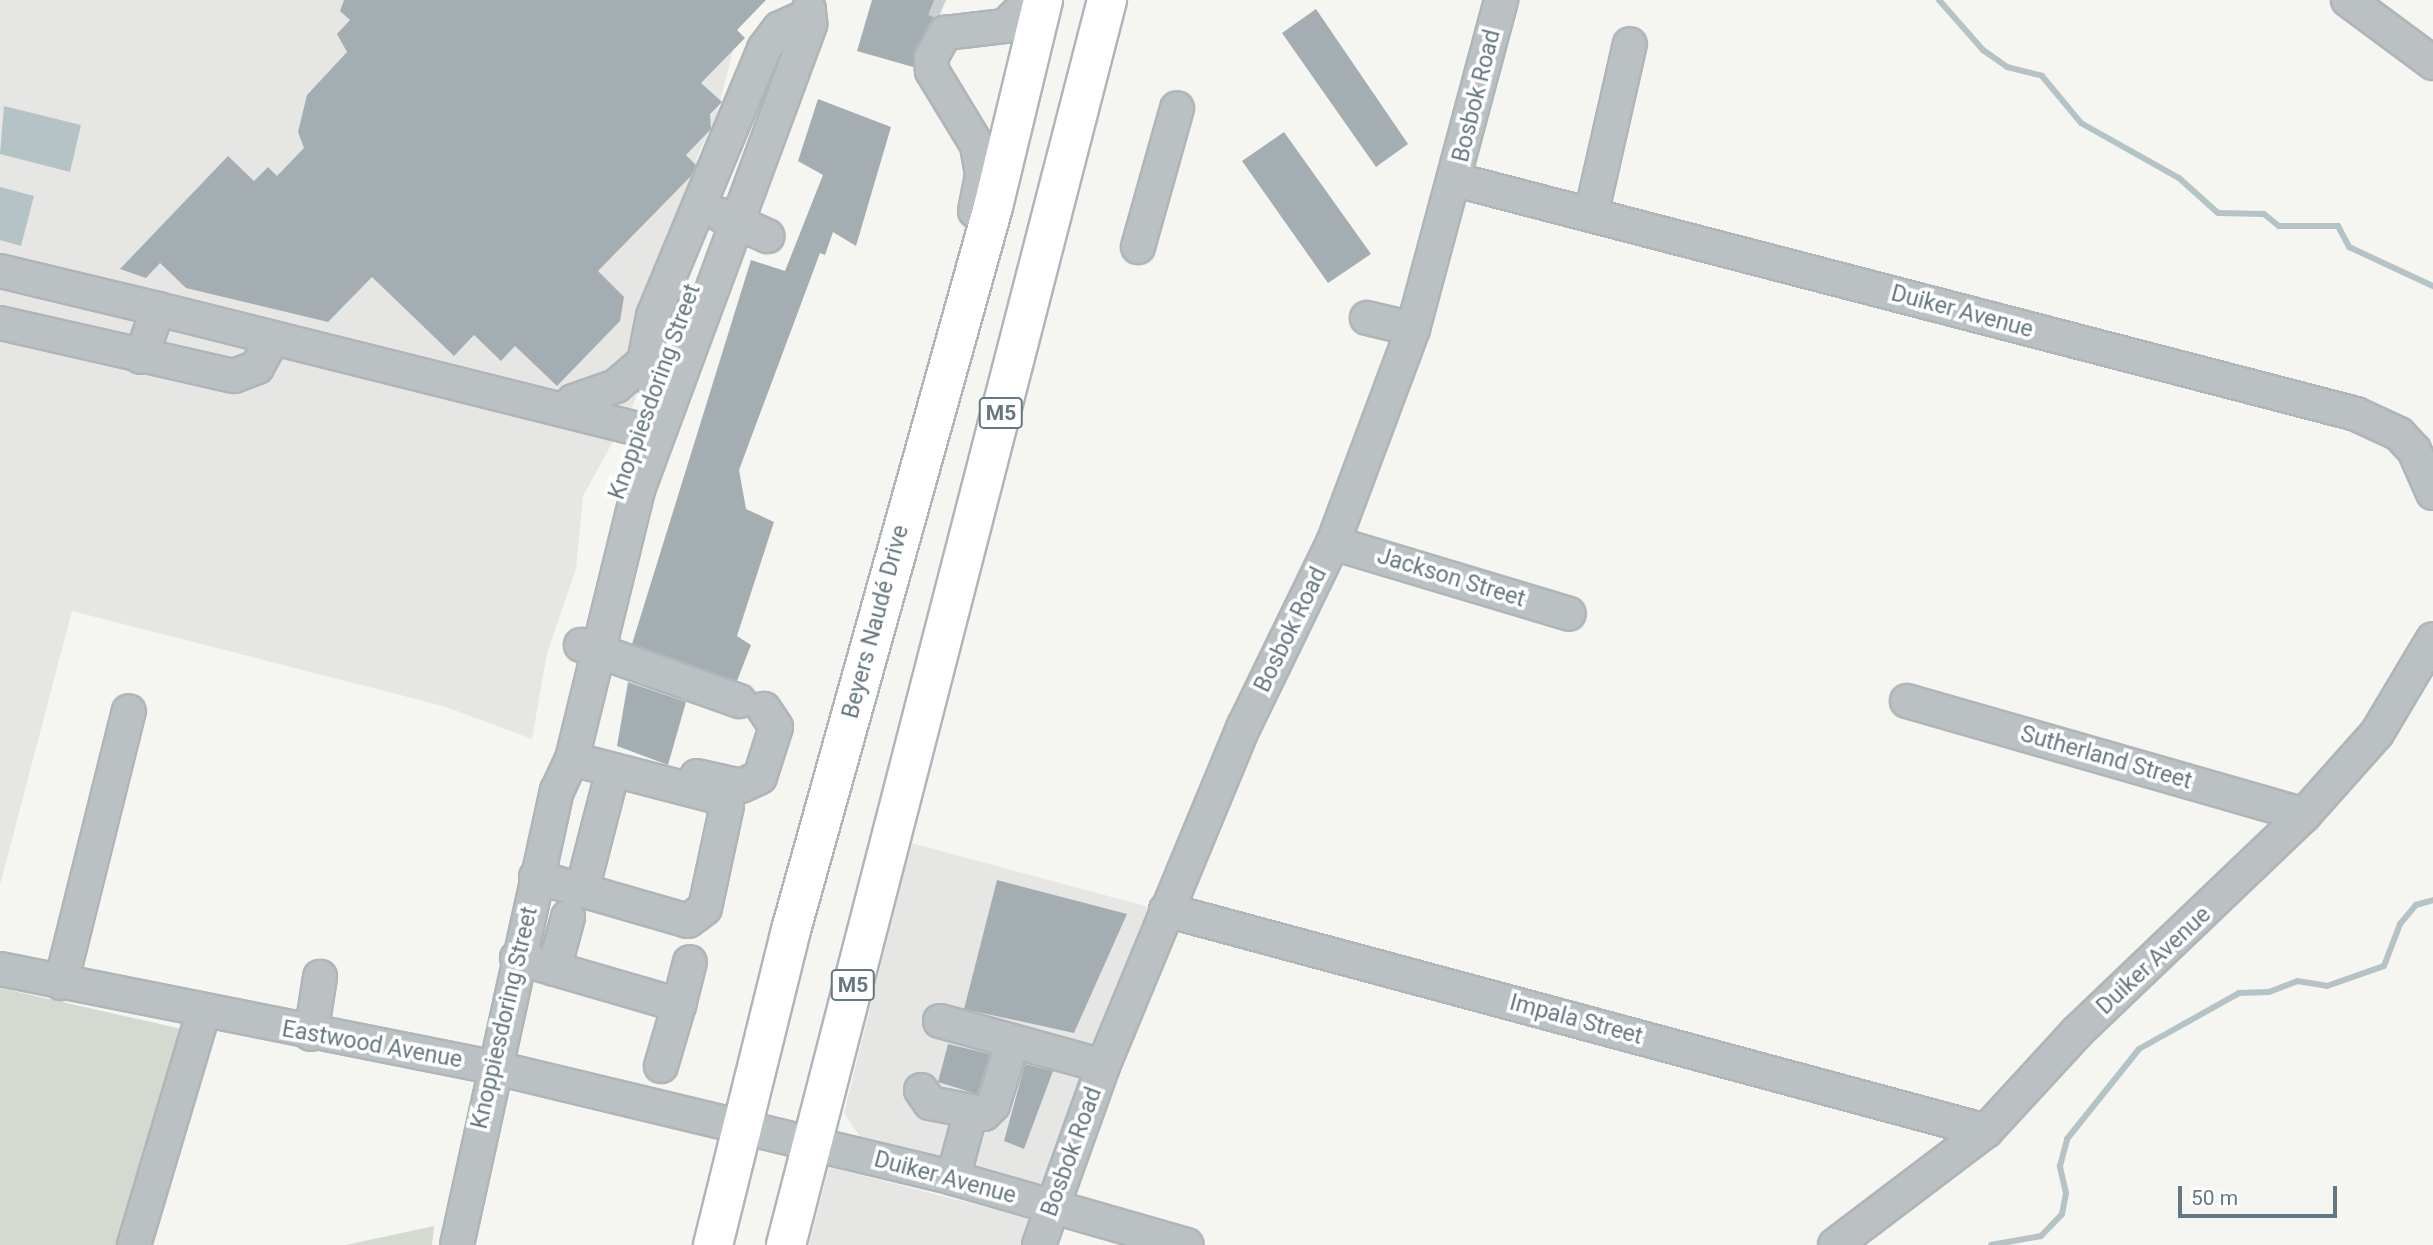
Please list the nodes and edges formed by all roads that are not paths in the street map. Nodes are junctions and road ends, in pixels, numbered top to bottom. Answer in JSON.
{"nodes":[{"id":1,"x":1031,"y":0,"type":"edge"},
{"id":2,"x":1043,"y":0,"type":"edge"},
{"id":3,"x":1107,"y":0,"type":"edge"},
{"id":4,"x":1501,"y":0,"type":"edge"},
{"id":5,"x":2348,"y":0,"type":"edge"},
{"id":6,"x":807,"y":9,"type":"edge"},
{"id":7,"x":1630,"y":44,"type":"dead end"},
{"id":8,"x":2433,"y":63,"type":"edge"},
{"id":9,"x":1177,"y":108,"type":"dead end"},
{"id":10,"x":1457,"y":180,"type":"junction"},
{"id":11,"x":1591,"y":215,"type":"junction"},
{"id":12,"x":730,"y":219,"type":"junction"},
{"id":13,"x":767,"y":236,"type":"dead end"},
{"id":14,"x":1138,"y":247,"type":"dead end"},
{"id":15,"x":0,"y":271,"type":"edge"},
{"id":16,"x":965,"y":304,"type":"junction"},
{"id":17,"x":158,"y":309,"type":"junction"},
{"id":18,"x":1367,"y":318,"type":"dead end"},
{"id":19,"x":0,"y":323,"type":"edge"},
{"id":20,"x":1413,"y":329,"type":"junction"},
{"id":21,"x":273,"y":338,"type":"junction"},
{"id":22,"x":141,"y":357,"type":"junction"},
{"id":23,"x":649,"y":373,"type":"junction"},
{"id":24,"x":491,"y":392,"type":"junction"},
{"id":25,"x":573,"y":401,"type":"junction"},
{"id":26,"x":649,"y":425,"type":"junction"},
{"id":27,"x":2433,"y":493,"type":"edge"},
{"id":28,"x":1333,"y":543,"type":"junction"},
{"id":29,"x":1569,"y":614,"type":"dead end"},
{"id":30,"x":2433,"y":639,"type":"edge"},
{"id":31,"x":589,"y":648,"type":"junction"},
{"id":32,"x":1907,"y":701,"type":"dead end"},
{"id":33,"x":129,"y":711,"type":"dead end"},
{"id":34,"x":572,"y":759,"type":"junction"},
{"id":35,"x":625,"y":765,"type":"junction"},
{"id":36,"x":557,"y":791,"type":"junction"},
{"id":37,"x":2304,"y":816,"type":"junction"},
{"id":38,"x":537,"y":877,"type":"junction"},
{"id":39,"x":575,"y":904,"type":"junction"},
{"id":40,"x":1166,"y":910,"type":"junction"},
{"id":41,"x":517,"y":958,"type":"junction"},
{"id":42,"x":690,"y":962,"type":"dead end"},
{"id":43,"x":554,"y":969,"type":"junction"},
{"id":44,"x":0,"y":970,"type":"edge"},
{"id":45,"x":320,"y":977,"type":"dead end"},
{"id":46,"x":61,"y":982,"type":"junction"},
{"id":47,"x":679,"y":1004,"type":"junction"},
{"id":48,"x":203,"y":1013,"type":"junction"},
{"id":49,"x":940,"y":1021,"type":"dead end"},
{"id":50,"x":311,"y":1034,"type":"junction"},
{"id":51,"x":1013,"y":1041,"type":"junction"},
{"id":52,"x":661,"y":1066,"type":"dead end"},
{"id":53,"x":1103,"y":1066,"type":"junction"},
{"id":54,"x":492,"y":1067,"type":"junction"},
{"id":55,"x":921,"y":1090,"type":"dead end"},
{"id":56,"x":971,"y":1111,"type":"junction"},
{"id":57,"x":743,"y":1125,"type":"junction"},
{"id":58,"x":1986,"y":1131,"type":"junction"},
{"id":59,"x":811,"y":1143,"type":"junction"},
{"id":60,"x":953,"y":1178,"type":"junction"},
{"id":61,"x":1051,"y":1207,"type":"junction"},
{"id":62,"x":134,"y":1245,"type":"edge"},
{"id":63,"x":457,"y":1245,"type":"edge"},
{"id":64,"x":713,"y":1245,"type":"edge"},
{"id":65,"x":786,"y":1245,"type":"edge"},
{"id":66,"x":1039,"y":1245,"type":"edge"},
{"id":67,"x":1187,"y":1245,"type":"edge"},
{"id":68,"x":1835,"y":1245,"type":"edge"}],
"edges":[{"from":1,"to":16,"type":"street"},
{"from":2,"to":16,"type":"main road","name":"Beyers Naudé Drive"},
{"from":3,"to":59,"type":"main road","number":"M5"},
{"from":4,"to":10,"type":"street","name":"Bosbok Road"},
{"from":5,"to":8,"type":"street"},
{"from":6,"to":12,"type":"street","name":"Knoppiesdoring Street"},
{"from":6,"to":23,"type":"street"},
{"from":7,"to":11,"type":"street"},
{"from":9,"to":14,"type":"street"},
{"from":10,"to":11,"type":"street","name":"Duiker Avenue"},
{"from":10,"to":20,"type":"street","name":"Bosbok Road"},
{"from":11,"to":27,"type":"street","name":"Duiker Avenue"},
{"from":12,"to":13,"type":"street"},
{"from":12,"to":23,"type":"street","name":"Knoppiesdoring Street"},
{"from":12,"to":26,"type":"street","name":"Knoppiesdoring Street"},
{"from":15,"to":17,"type":"street"},
{"from":16,"to":57,"type":"main road","name":"Beyers Naudé Drive"},
{"from":17,"to":21,"type":"street"},
{"from":17,"to":22,"type":"street"},
{"from":18,"to":20,"type":"street"},
{"from":19,"to":22,"type":"street"},
{"from":20,"to":28,"type":"street","name":"Bosbok Road"},
{"from":21,"to":22,"type":"street"},
{"from":21,"to":24,"type":"street"},
{"from":23,"to":25,"type":"street"},
{"from":23,"to":26,"type":"street","name":"Knoppiesdoring Street"},
{"from":24,"to":25,"type":"street"},
{"from":24,"to":26,"type":"street"},
{"from":25,"to":26,"type":"street"},
{"from":26,"to":31,"type":"street","name":"Knoppiesdoring Street"},
{"from":28,"to":29,"type":"street","name":"Jackson Street"},
{"from":28,"to":40,"type":"street","name":"Bosbok Road"},
{"from":30,"to":37,"type":"street","name":"Duiker Avenue"},
{"from":31,"to":34,"type":"street","name":"Knoppiesdoring Street"},
{"from":31,"to":35,"type":"street"},
{"from":31,"to":36,"type":"street","name":"Knoppiesdoring Street"},
{"from":32,"to":37,"type":"street","name":"Sutherland Street"},
{"from":33,"to":46,"type":"street"},
{"from":34,"to":35,"type":"street"},
{"from":34,"to":36,"type":"street","name":"Knoppiesdoring Street"},
{"from":35,"to":39,"type":"street"},
{"from":35,"to":39,"type":"street"},
{"from":36,"to":38,"type":"street","name":"Knoppiesdoring Street"},
{"from":37,"to":58,"type":"street","name":"Duiker Avenue"},
{"from":38,"to":39,"type":"street"},
{"from":38,"to":41,"type":"street","name":"Knoppiesdoring Street"},
{"from":39,"to":43,"type":"street"},
{"from":40,"to":53,"type":"street","name":"Bosbok Road"},
{"from":40,"to":58,"type":"street","name":"Impala Street"},
{"from":41,"to":43,"type":"street"},
{"from":41,"to":54,"type":"street","name":"Knoppiesdoring Street"},
{"from":42,"to":47,"type":"street"},
{"from":43,"to":47,"type":"street"},
{"from":44,"to":46,"type":"street","name":"Eastwood Avenue"},
{"from":45,"to":50,"type":"street"},
{"from":46,"to":48,"type":"street","name":"Eastwood Avenue"},
{"from":47,"to":52,"type":"street"},
{"from":48,"to":50,"type":"street","name":"Eastwood Avenue"},
{"from":48,"to":62,"type":"street"},
{"from":49,"to":51,"type":"street"},
{"from":50,"to":54,"type":"street","name":"Eastwood Avenue"},
{"from":51,"to":53,"type":"street"},
{"from":51,"to":56,"type":"street"},
{"from":53,"to":61,"type":"street","name":"Bosbok Road"},
{"from":54,"to":57,"type":"street","name":"Eastwood Avenue"},
{"from":54,"to":63,"type":"street","name":"Knoppiesdoring Street"},
{"from":55,"to":56,"type":"street"},
{"from":56,"to":60,"type":"street"},
{"from":57,"to":59,"type":"street","name":"Duiker Avenue"},
{"from":57,"to":64,"type":"main road","name":"Beyers Naudé Drive"},
{"from":58,"to":68,"type":"street","name":"Duiker Avenue"},
{"from":59,"to":60,"type":"street","name":"Duiker Avenue"},
{"from":59,"to":65,"type":"main road","number":"M5"},
{"from":60,"to":61,"type":"street","name":"Duiker Avenue"},
{"from":61,"to":66,"type":"street","name":"Bosbok Road"},
{"from":61,"to":67,"type":"street","name":"Duiker Avenue"}]}
